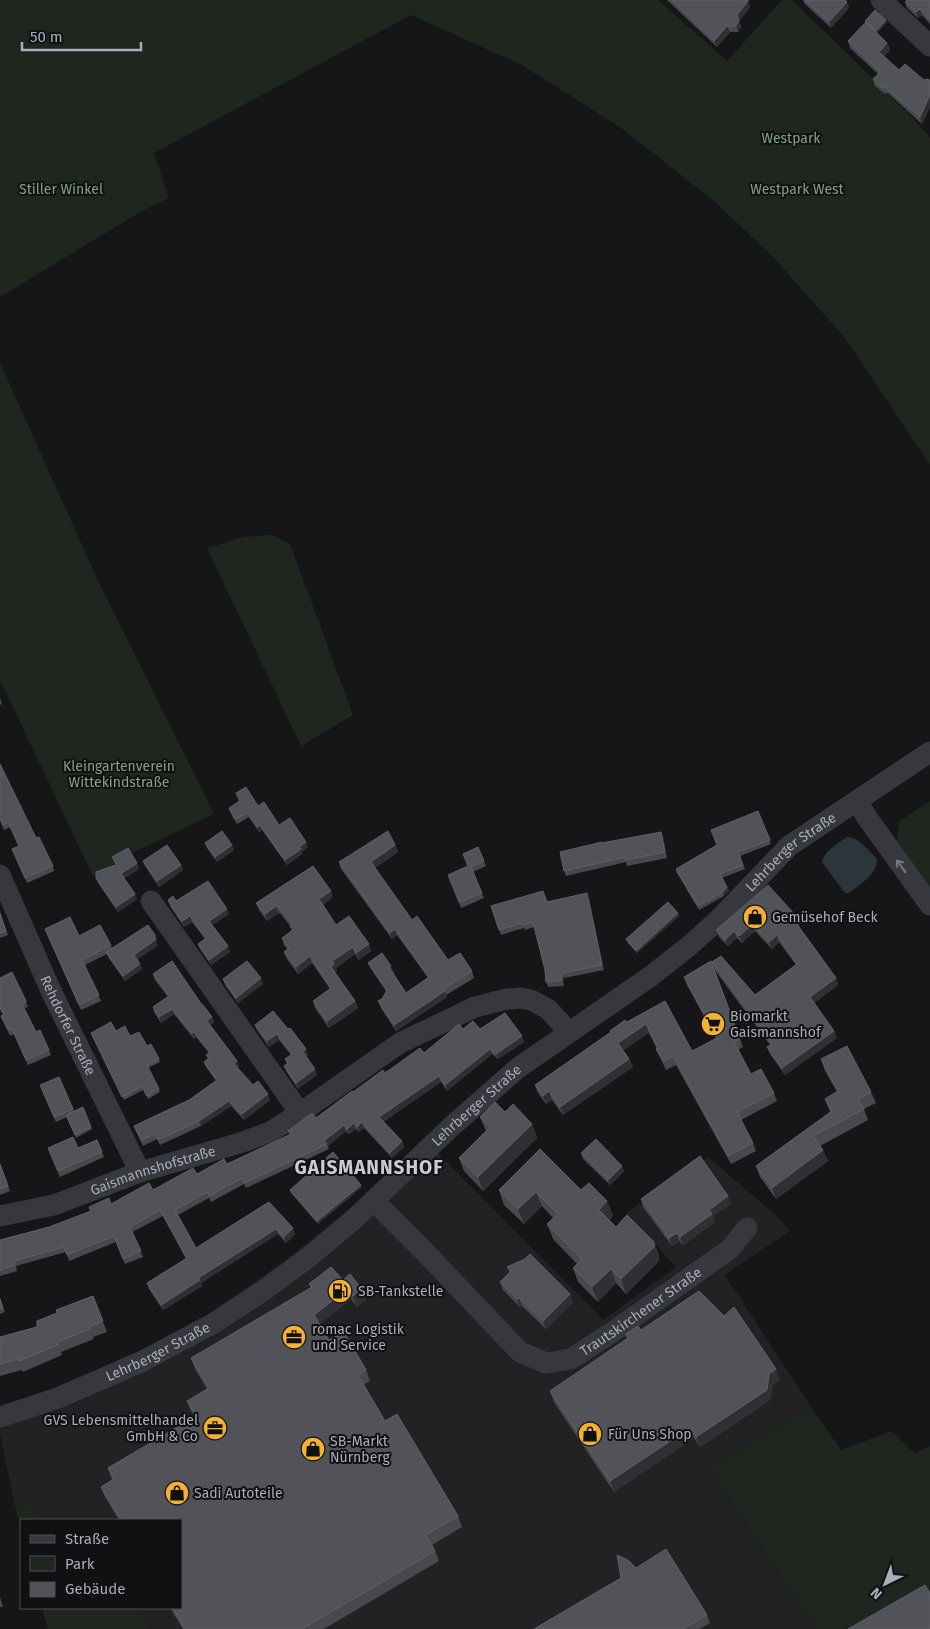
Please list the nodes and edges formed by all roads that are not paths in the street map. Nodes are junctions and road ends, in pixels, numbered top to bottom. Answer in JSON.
{"nodes":[{"id":1,"x":881,"y":0,"type":"edge"},
{"id":2,"x":930,"y":46,"type":"edge"},
{"id":3,"x":930,"y":752,"type":"edge"},
{"id":4,"x":857,"y":801,"type":"junction"},
{"id":5,"x":0,"y":875,"type":"edge"},
{"id":6,"x":150,"y":900,"type":"dead end"},
{"id":7,"x":930,"y":905,"type":"edge"},
{"id":8,"x":568,"y":1032,"type":"junction"},
{"id":9,"x":300,"y":1113,"type":"junction"},
{"id":10,"x":140,"y":1172,"type":"junction"},
{"id":11,"x":374,"y":1201,"type":"junction"},
{"id":12,"x":0,"y":1216,"type":"edge"},
{"id":13,"x":747,"y":1228,"type":"dead end"},
{"id":14,"x":0,"y":1417,"type":"edge"}],
"edges":[{"from":1,"to":2,"type":"street"},
{"from":3,"to":4,"type":"street","name":"Lehrberger Straße"},
{"from":7,"to":4,"type":"street","one_way":true},
{"from":4,"to":8,"type":"street","name":"Lehrberger Straße"},
{"from":5,"to":10,"type":"street","name":"Rehdorfer Straße"},
{"from":6,"to":9,"type":"street"},
{"from":8,"to":9,"type":"street","name":"Gaismannshofstraße"},
{"from":8,"to":11,"type":"street","name":"Lehrberger Straße"},
{"from":9,"to":10,"type":"street","name":"Gaismannshofstraße"},
{"from":10,"to":12,"type":"street","name":"Gaismannshofstraße"},
{"from":11,"to":13,"type":"street","name":"Trautskirchener Straße"},
{"from":11,"to":14,"type":"street","name":"Lehrberger Straße"}]}
